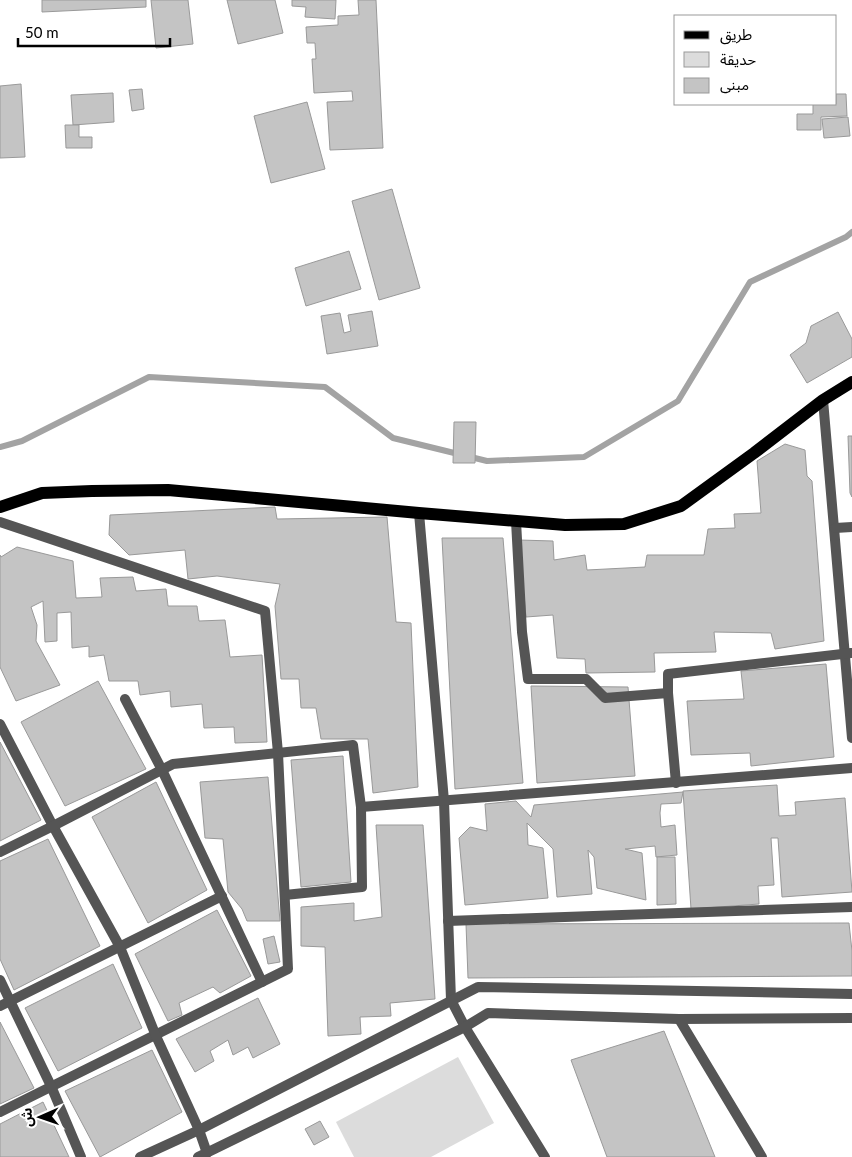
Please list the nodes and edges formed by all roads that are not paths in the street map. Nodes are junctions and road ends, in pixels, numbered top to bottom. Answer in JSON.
{"nodes":[{"id":1,"x":852,"y":382,"type":"edge"},
{"id":2,"x":823,"y":400,"type":"junction"},
{"id":3,"x":0,"y":507,"type":"edge"},
{"id":4,"x":419,"y":513,"type":"junction"},
{"id":5,"x":516,"y":521,"type":"junction"},
{"id":6,"x":0,"y":522,"type":"edge"},
{"id":7,"x":852,"y":527,"type":"edge"},
{"id":8,"x":835,"y":528,"type":"junction"},
{"id":9,"x":848,"y":653,"type":"edge"},
{"id":10,"x":668,"y":693,"type":"junction"},
{"id":11,"x":125,"y":699,"type":"dead end"},
{"id":12,"x":0,"y":724,"type":"edge"},
{"id":13,"x":852,"y":738,"type":"edge"},
{"id":14,"x":278,"y":753,"type":"junction"},
{"id":15,"x":852,"y":768,"type":"edge"},
{"id":16,"x":162,"y":770,"type":"junction"},
{"id":17,"x":676,"y":783,"type":"junction"},
{"id":18,"x":444,"y":802,"type":"junction"},
{"id":19,"x":361,"y":807,"type":"junction"},
{"id":20,"x":53,"y":826,"type":"junction"},
{"id":21,"x":0,"y":852,"type":"edge"},
{"id":22,"x":285,"y":895,"type":"junction"},
{"id":23,"x":222,"y":896,"type":"junction"},
{"id":24,"x":852,"y":907,"type":"edge"},
{"id":25,"x":448,"y":921,"type":"junction"},
{"id":26,"x":120,"y":947,"type":"junction"},
{"id":27,"x":0,"y":980,"type":"edge"},
{"id":28,"x":262,"y":982,"type":"junction"},
{"id":29,"x":852,"y":994,"type":"edge"},
{"id":30,"x":450,"y":1000,"type":"junction"},
{"id":31,"x":10,"y":1001,"type":"junction"},
{"id":32,"x":0,"y":1006,"type":"edge"},
{"id":33,"x":852,"y":1018,"type":"edge"},
{"id":34,"x":679,"y":1019,"type":"junction"},
{"id":35,"x":465,"y":1027,"type":"junction"},
{"id":36,"x":156,"y":1036,"type":"junction"},
{"id":37,"x":51,"y":1086,"type":"junction"},
{"id":38,"x":0,"y":1112,"type":"edge"},
{"id":39,"x":199,"y":1130,"type":"junction"},
{"id":40,"x":203,"y":1155,"type":"edge"},
{"id":41,"x":81,"y":1157,"type":"edge"},
{"id":42,"x":140,"y":1157,"type":"edge"},
{"id":43,"x":545,"y":1157,"type":"edge"},
{"id":44,"x":762,"y":1157,"type":"edge"}],
"edges":[{"from":1,"to":2,"type":"main road"},
{"from":2,"to":5,"type":"main road"},
{"from":2,"to":8,"type":"street"},
{"from":3,"to":4,"type":"main road"},
{"from":4,"to":5,"type":"main road"},
{"from":4,"to":18,"type":"street"},
{"from":5,"to":10,"type":"street"},
{"from":6,"to":14,"type":"street"},
{"from":7,"to":8,"type":"street"},
{"from":8,"to":9,"type":"street"},
{"from":9,"to":10,"type":"street"},
{"from":9,"to":13,"type":"street"},
{"from":10,"to":17,"type":"street"},
{"from":11,"to":16,"type":"street"},
{"from":12,"to":20,"type":"street"},
{"from":14,"to":16,"type":"street"},
{"from":14,"to":19,"type":"street"},
{"from":14,"to":22,"type":"street"},
{"from":15,"to":17,"type":"street"},
{"from":16,"to":20,"type":"street"},
{"from":16,"to":23,"type":"street"},
{"from":17,"to":18,"type":"street"},
{"from":18,"to":19,"type":"street"},
{"from":18,"to":25,"type":"street"},
{"from":19,"to":22,"type":"street"},
{"from":20,"to":21,"type":"street"},
{"from":20,"to":26,"type":"street"},
{"from":22,"to":28,"type":"street"},
{"from":23,"to":26,"type":"street"},
{"from":23,"to":28,"type":"street"},
{"from":24,"to":25,"type":"street"},
{"from":25,"to":30,"type":"street"},
{"from":26,"to":31,"type":"street"},
{"from":26,"to":36,"type":"street"},
{"from":27,"to":31,"type":"street"},
{"from":28,"to":36,"type":"street"},
{"from":29,"to":30,"type":"street"},
{"from":30,"to":35,"type":"street"},
{"from":30,"to":39,"type":"street"},
{"from":31,"to":32,"type":"street"},
{"from":31,"to":37,"type":"street"},
{"from":33,"to":34,"type":"street"},
{"from":34,"to":35,"type":"street"},
{"from":34,"to":44,"type":"street"},
{"from":35,"to":40,"type":"street"},
{"from":35,"to":43,"type":"street"},
{"from":36,"to":37,"type":"street"},
{"from":36,"to":39,"type":"street"},
{"from":37,"to":38,"type":"street"},
{"from":37,"to":41,"type":"street"},
{"from":39,"to":40,"type":"street"},
{"from":39,"to":42,"type":"street"}]}
